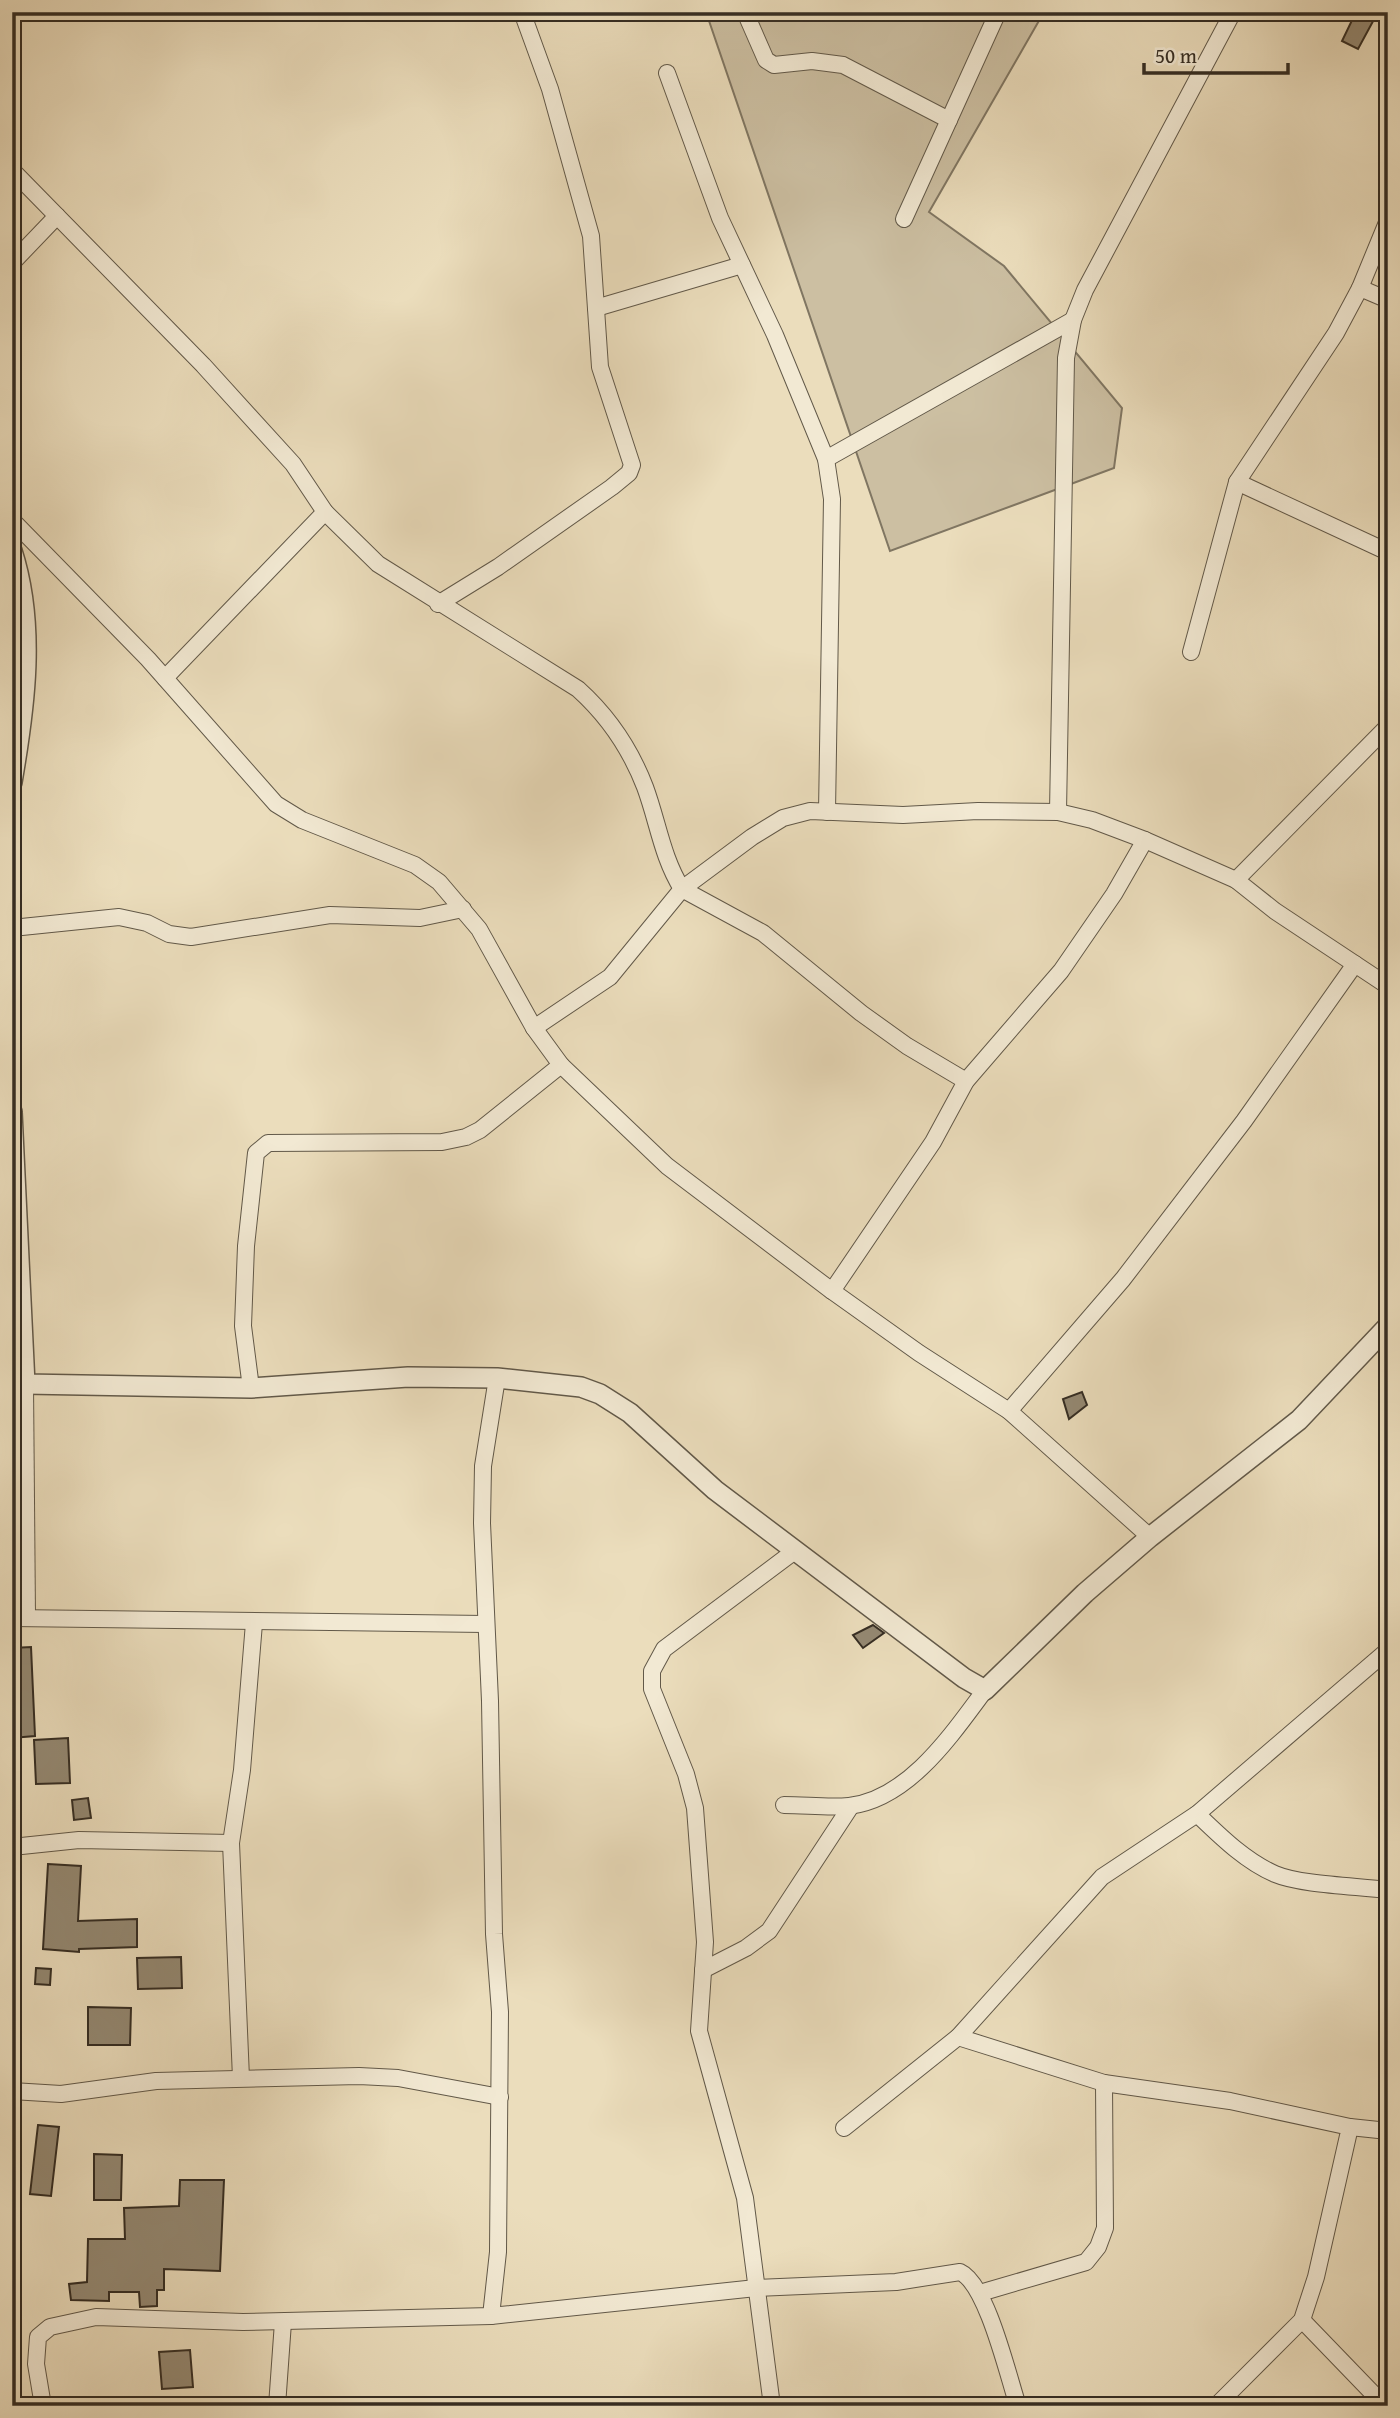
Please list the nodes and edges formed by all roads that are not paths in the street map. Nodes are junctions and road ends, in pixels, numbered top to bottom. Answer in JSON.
{"nodes":[{"id":1,"x":522,"y":12,"type":"edge"},
{"id":2,"x":745,"y":12,"type":"edge"},
{"id":3,"x":998,"y":12,"type":"edge"},
{"id":4,"x":1233,"y":12,"type":"edge"},
{"id":5,"x":667,"y":73,"type":"dead end"},
{"id":6,"x":949,"y":120,"type":"junction"},
{"id":7,"x":12,"y":170,"type":"edge"},
{"id":8,"x":57,"y":216,"type":"junction"},
{"id":9,"x":904,"y":219,"type":"dead end"},
{"id":10,"x":1388,"y":220,"type":"edge"},
{"id":11,"x":12,"y":263,"type":"edge"},
{"id":12,"x":742,"y":265,"type":"junction"},
{"id":13,"x":1360,"y":288,"type":"junction"},
{"id":14,"x":1388,"y":300,"type":"edge"},
{"id":15,"x":596,"y":307,"type":"junction"},
{"id":16,"x":1073,"y":320,"type":"junction"},
{"id":17,"x":826,"y":458,"type":"junction"},
{"id":18,"x":1237,"y":482,"type":"junction"},
{"id":19,"x":326,"y":512,"type":"junction"},
{"id":20,"x":12,"y":520,"type":"edge"},
{"id":21,"x":12,"y":551,"type":"edge"},
{"id":22,"x":1388,"y":552,"type":"edge"},
{"id":23,"x":438,"y":604,"type":"junction"},
{"id":24,"x":1191,"y":652,"type":"dead end"},
{"id":25,"x":165,"y":678,"type":"junction"},
{"id":26,"x":1388,"y":726,"type":"edge"},
{"id":27,"x":12,"y":782,"type":"edge"},
{"id":28,"x":827,"y":812,"type":"junction"},
{"id":29,"x":1058,"y":812,"type":"junction"},
{"id":30,"x":1145,"y":839,"type":"junction"},
{"id":31,"x":1236,"y":880,"type":"junction"},
{"id":32,"x":682,"y":889,"type":"junction"},
{"id":33,"x":463,"y":909,"type":"junction"},
{"id":34,"x":12,"y":928,"type":"edge"},
{"id":35,"x":1355,"y":964,"type":"junction"},
{"id":36,"x":1388,"y":986,"type":"edge"},
{"id":37,"x":534,"y":1028,"type":"junction"},
{"id":38,"x":561,"y":1065,"type":"junction"},
{"id":39,"x":967,"y":1081,"type":"junction"},
{"id":40,"x":12,"y":1112,"type":"edge"},
{"id":41,"x":832,"y":1291,"type":"junction"},
{"id":42,"x":1388,"y":1326,"type":"edge"},
{"id":43,"x":497,"y":1378,"type":"junction"},
{"id":44,"x":25,"y":1384,"type":"junction"},
{"id":45,"x":251,"y":1388,"type":"junction"},
{"id":46,"x":1009,"y":1411,"type":"junction"},
{"id":47,"x":1150,"y":1537,"type":"junction"},
{"id":48,"x":796,"y":1550,"type":"junction"},
{"id":49,"x":20,"y":1617,"type":"edge"},
{"id":50,"x":254,"y":1623,"type":"junction"},
{"id":51,"x":485,"y":1623,"type":"junction"},
{"id":52,"x":1388,"y":1650,"type":"edge"},
{"id":53,"x":985,"y":1690,"type":"junction"},
{"id":54,"x":785,"y":1805,"type":"dead end"},
{"id":55,"x":851,"y":1806,"type":"junction"},
{"id":56,"x":1197,"y":1815,"type":"junction"},
{"id":57,"x":231,"y":1843,"type":"junction"},
{"id":58,"x":12,"y":1847,"type":"edge"},
{"id":59,"x":1388,"y":1890,"type":"edge"},
{"id":60,"x":703,"y":1970,"type":"junction"},
{"id":61,"x":958,"y":2037,"type":"junction"},
{"id":62,"x":241,"y":2078,"type":"junction"},
{"id":63,"x":1104,"y":2083,"type":"junction"},
{"id":64,"x":12,"y":2091,"type":"edge"},
{"id":65,"x":500,"y":2097,"type":"junction"},
{"id":66,"x":1350,"y":2127,"type":"junction"},
{"id":67,"x":844,"y":2128,"type":"dead end"},
{"id":68,"x":1388,"y":2131,"type":"edge"},
{"id":69,"x":756,"y":2288,"type":"junction"},
{"id":70,"x":979,"y":2293,"type":"junction"},
{"id":71,"x":491,"y":2316,"type":"junction"},
{"id":72,"x":1302,"y":2320,"type":"junction"},
{"id":73,"x":283,"y":2322,"type":"junction"},
{"id":74,"x":43,"y":2406,"type":"edge"},
{"id":75,"x":277,"y":2406,"type":"edge"},
{"id":76,"x":772,"y":2406,"type":"edge"},
{"id":77,"x":1018,"y":2406,"type":"edge"},
{"id":78,"x":1216,"y":2406,"type":"edge"},
{"id":79,"x":1385,"y":2406,"type":"edge"}],
"edges":[{"from":1,"to":15,"type":"street"},
{"from":2,"to":6,"type":"street"},
{"from":3,"to":6,"type":"street"},
{"from":4,"to":16,"type":"street"},
{"from":5,"to":12,"type":"street"},
{"from":6,"to":9,"type":"street"},
{"from":7,"to":8,"type":"street"},
{"from":8,"to":11,"type":"street"},
{"from":8,"to":19,"type":"street"},
{"from":10,"to":13,"type":"street"},
{"from":12,"to":15,"type":"street"},
{"from":12,"to":17,"type":"street"},
{"from":13,"to":14,"type":"street"},
{"from":13,"to":18,"type":"street"},
{"from":15,"to":23,"type":"street"},
{"from":16,"to":17,"type":"street"},
{"from":16,"to":29,"type":"street"},
{"from":17,"to":28,"type":"street"},
{"from":18,"to":22,"type":"street"},
{"from":18,"to":24,"type":"street"},
{"from":19,"to":23,"type":"street"},
{"from":19,"to":25,"type":"street"},
{"from":20,"to":25,"type":"street"},
{"from":21,"to":27,"type":"street"},
{"from":23,"to":32,"type":"street"},
{"from":25,"to":33,"type":"street"},
{"from":26,"to":31,"type":"street"},
{"from":28,"to":29,"type":"street"},
{"from":28,"to":32,"type":"street"},
{"from":29,"to":30,"type":"street"},
{"from":30,"to":31,"type":"street"},
{"from":30,"to":39,"type":"street"},
{"from":31,"to":35,"type":"street"},
{"from":32,"to":37,"type":"street"},
{"from":32,"to":39,"type":"street"},
{"from":33,"to":34,"type":"street"},
{"from":33,"to":37,"type":"street"},
{"from":35,"to":36,"type":"street"},
{"from":35,"to":46,"type":"street"},
{"from":37,"to":38,"type":"street"},
{"from":38,"to":41,"type":"street"},
{"from":38,"to":45,"type":"street"},
{"from":39,"to":41,"type":"street"},
{"from":40,"to":44,"type":"street"},
{"from":41,"to":46,"type":"street"},
{"from":42,"to":47,"type":"street"},
{"from":43,"to":45,"type":"street"},
{"from":43,"to":48,"type":"street"},
{"from":43,"to":51,"type":"street"},
{"from":44,"to":45,"type":"street"},
{"from":44,"to":49,"type":"street"},
{"from":46,"to":47,"type":"street"},
{"from":47,"to":53,"type":"street"},
{"from":48,"to":53,"type":"street"},
{"from":48,"to":60,"type":"street"},
{"from":49,"to":50,"type":"street"},
{"from":50,"to":51,"type":"street"},
{"from":50,"to":57,"type":"street"},
{"from":51,"to":65,"type":"street"},
{"from":52,"to":56,"type":"street"},
{"from":53,"to":55,"type":"street"},
{"from":54,"to":55,"type":"street"},
{"from":55,"to":60,"type":"street"},
{"from":56,"to":59,"type":"street"},
{"from":56,"to":61,"type":"street"},
{"from":57,"to":58,"type":"street"},
{"from":57,"to":62,"type":"street"},
{"from":60,"to":69,"type":"street"},
{"from":61,"to":63,"type":"street"},
{"from":61,"to":67,"type":"street"},
{"from":62,"to":64,"type":"street"},
{"from":62,"to":65,"type":"street"},
{"from":63,"to":66,"type":"street"},
{"from":63,"to":70,"type":"street"},
{"from":65,"to":71,"type":"street"},
{"from":66,"to":68,"type":"street"},
{"from":66,"to":72,"type":"street"},
{"from":69,"to":70,"type":"street"},
{"from":69,"to":71,"type":"street"},
{"from":69,"to":76,"type":"street"},
{"from":70,"to":77,"type":"street"},
{"from":71,"to":73,"type":"street"},
{"from":72,"to":78,"type":"street"},
{"from":72,"to":79,"type":"street"},
{"from":73,"to":74,"type":"street"},
{"from":73,"to":75,"type":"street"}]}
